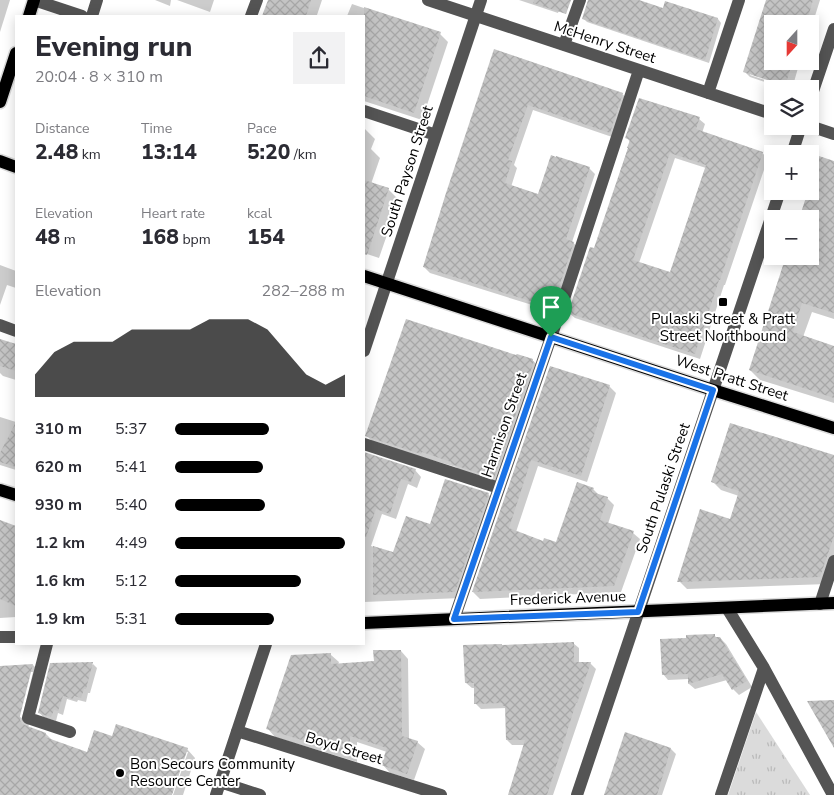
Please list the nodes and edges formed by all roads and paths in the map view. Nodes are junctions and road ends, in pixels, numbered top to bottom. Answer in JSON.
{"nodes":[{"id":1,"x":34,"y":0,"type":"edge"},
{"id":2,"x":97,"y":0,"type":"edge"},
{"id":3,"x":257,"y":0,"type":"edge"},
{"id":4,"x":428,"y":0,"type":"edge"},
{"id":5,"x":481,"y":0,"type":"edge"},
{"id":6,"x":580,"y":0,"type":"edge"},
{"id":7,"x":737,"y":1,"type":"edge"},
{"id":8,"x":29,"y":15,"type":"edge"},
{"id":9,"x":79,"y":15,"type":"edge"},
{"id":10,"x":92,"y":15,"type":"edge"},
{"id":11,"x":251,"y":15,"type":"edge"},
{"id":12,"x":476,"y":16,"type":"junction"},
{"id":13,"x":834,"y":29,"type":"edge"},
{"id":14,"x":564,"y":45,"type":"junction"},
{"id":15,"x":15,"y":56,"type":"edge"},
{"id":16,"x":639,"y":70,"type":"junction"},
{"id":17,"x":817,"y":80,"type":"edge"},
{"id":18,"x":708,"y":93,"type":"junction"},
{"id":19,"x":0,"y":102,"type":"edge"},
{"id":20,"x":365,"y":111,"type":"edge"},
{"id":21,"x":764,"y":111,"type":"edge"},
{"id":22,"x":819,"y":129,"type":"edge"},
{"id":23,"x":834,"y":134,"type":"edge"},
{"id":24,"x":436,"y":135,"type":"junction"},
{"id":25,"x":0,"y":161,"type":"edge"},
{"id":26,"x":15,"y":166,"type":"edge"},
{"id":27,"x":777,"y":200,"type":"edge"},
{"id":28,"x":365,"y":276,"type":"edge"},
{"id":29,"x":386,"y":284,"type":"junction"},
{"id":30,"x":0,"y":325,"type":"edge"},
{"id":31,"x":15,"y":330,"type":"edge"},
{"id":32,"x":551,"y":337,"type":"junction"},
{"id":33,"x":365,"y":349,"type":"edge"},
{"id":34,"x":713,"y":390,"type":"junction"},
{"id":35,"x":834,"y":428,"type":"edge"},
{"id":36,"x":365,"y":444,"type":"edge"},
{"id":37,"x":499,"y":488,"type":"junction"},
{"id":38,"x":0,"y":490,"type":"edge"},
{"id":39,"x":15,"y":495,"type":"edge"},
{"id":40,"x":834,"y":561,"type":"edge"},
{"id":41,"x":834,"y":603,"type":"edge"},
{"id":42,"x":820,"y":604,"type":"junction"},
{"id":43,"x":727,"y":608,"type":"junction"},
{"id":44,"x":638,"y":612,"type":"junction"},
{"id":45,"x":454,"y":619,"type":"junction"},
{"id":46,"x":365,"y":623,"type":"edge"},
{"id":47,"x":15,"y":636,"type":"edge"},
{"id":48,"x":0,"y":637,"type":"edge"},
{"id":49,"x":46,"y":645,"type":"edge"},
{"id":50,"x":266,"y":645,"type":"edge"},
{"id":51,"x":764,"y":668,"type":"junction"},
{"id":52,"x":237,"y":731,"type":"junction"},
{"id":53,"x":70,"y":732,"type":"dead end"},
{"id":54,"x":220,"y":782,"type":"junction"},
{"id":55,"x":216,"y":795,"type":"edge"},
{"id":56,"x":260,"y":795,"type":"edge"},
{"id":57,"x":441,"y":795,"type":"edge"},
{"id":58,"x":577,"y":795,"type":"edge"},
{"id":59,"x":721,"y":795,"type":"edge"},
{"id":60,"x":833,"y":795,"type":"edge"}],
"edges":[{"from":1,"to":8,"type":"main road"},
{"from":1,"to":9,"type":"street"},
{"from":2,"to":10,"type":"street"},
{"from":3,"to":11,"type":"street"},
{"from":4,"to":12,"type":"street","name":"McHenry Street"},
{"from":5,"to":12,"type":"street","name":"South Payson Street"},
{"from":6,"to":14,"type":"street"},
{"from":7,"to":18,"type":"street"},
{"from":12,"to":14,"type":"street","name":"McHenry Street"},
{"from":12,"to":24,"type":"street","name":"South Payson Street"},
{"from":13,"to":17,"type":"street"},
{"from":14,"to":16,"type":"street","name":"McHenry Street"},
{"from":15,"to":19,"type":"main road"},
{"from":16,"to":18,"type":"street","name":"McHenry Street"},
{"from":16,"to":32,"type":"street","name":"Harmison Street"},
{"from":18,"to":21,"type":"street","name":"McHenry Street"},
{"from":20,"to":24,"type":"street"},
{"from":22,"to":23,"type":"street"},
{"from":24,"to":29,"type":"street","name":"South Payson Street"},
{"from":25,"to":26,"type":"main road"},
{"from":27,"to":34,"type":"street","name":"South Pulaski Street"},
{"from":28,"to":29,"type":"main road","name":"West Pratt Street"},
{"from":29,"to":32,"type":"main road","name":"West Pratt Street"},
{"from":29,"to":33,"type":"street","name":"South Payson Street"},
{"from":30,"to":31,"type":"street"},
{"from":32,"to":34,"type":"main road","name":"West Pratt Street"},
{"from":32,"to":37,"type":"street","name":"Harmison Street"},
{"from":34,"to":35,"type":"main road","name":"West Pratt Street"},
{"from":34,"to":44,"type":"street","name":"South Pulaski Street"},
{"from":36,"to":37,"type":"street"},
{"from":37,"to":45,"type":"street","name":"Harmison Street"},
{"from":38,"to":39,"type":"main road"},
{"from":40,"to":42,"type":"street"},
{"from":41,"to":42,"type":"main road","name":"Frederick Avenue"},
{"from":42,"to":43,"type":"main road","name":"Frederick Avenue"},
{"from":43,"to":44,"type":"main road","name":"Frederick Avenue"},
{"from":43,"to":51,"type":"street"},
{"from":44,"to":45,"type":"main road","name":"Frederick Avenue"},
{"from":44,"to":58,"type":"street","name":"South Pulaski Street"},
{"from":45,"to":46,"type":"main road","name":"Frederick Avenue"},
{"from":47,"to":48,"type":"street"},
{"from":49,"to":53,"type":"street"},
{"from":50,"to":52,"type":"street"},
{"from":51,"to":59,"type":"street"},
{"from":51,"to":60,"type":"street"},
{"from":52,"to":54,"type":"street"},
{"from":52,"to":57,"type":"street","name":"Boyd Street"},
{"from":54,"to":55,"type":"street"},
{"from":54,"to":56,"type":"street"}]}
